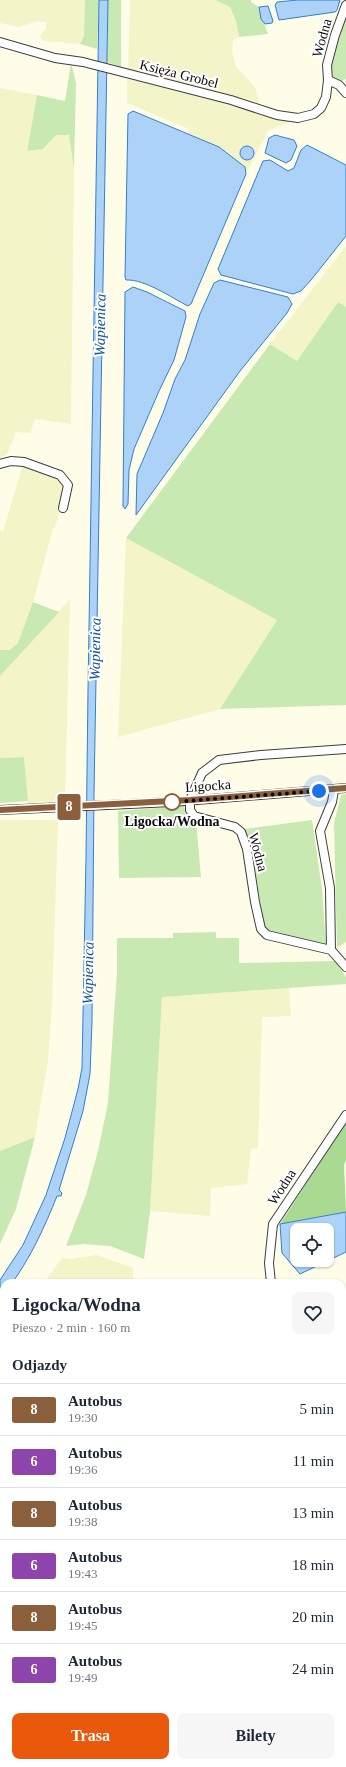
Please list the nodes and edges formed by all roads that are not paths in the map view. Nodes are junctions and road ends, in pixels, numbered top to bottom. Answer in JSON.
{"nodes":[{"id":1,"x":346,"y":5,"type":"edge"},
{"id":2,"x":0,"y":42,"type":"edge"},
{"id":3,"x":328,"y":80,"type":"junction"},
{"id":4,"x":346,"y":93,"type":"edge"},
{"id":5,"x":0,"y":464,"type":"edge"},
{"id":6,"x":63,"y":508,"type":"dead end"},
{"id":7,"x":346,"y":749,"type":"edge"},
{"id":8,"x":346,"y":788,"type":"edge"},
{"id":9,"x":334,"y":790,"type":"junction"},
{"id":10,"x":190,"y":800,"type":"junction"},
{"id":11,"x":0,"y":810,"type":"edge"},
{"id":12,"x":331,"y":950,"type":"junction"},
{"id":13,"x":346,"y":967,"type":"edge"},
{"id":14,"x":346,"y":1115,"type":"edge"},
{"id":15,"x":271,"y":1279,"type":"edge"}],
"edges":[{"from":1,"to":3,"type":"street","name":"Wodna"},
{"from":2,"to":3,"type":"street","name":"Księża Grobel"},
{"from":3,"to":4,"type":"street","name":"Wodna"},
{"from":5,"to":6,"type":"street"},
{"from":7,"to":10,"type":"street"},
{"from":8,"to":9,"type":"street","name":"Ligocka"},
{"from":9,"to":10,"type":"street","name":"Ligocka"},
{"from":9,"to":12,"type":"street"},
{"from":10,"to":11,"type":"street","name":"Ligocka"},
{"from":10,"to":12,"type":"street","name":"Wodna"},
{"from":12,"to":13,"type":"street"},
{"from":14,"to":15,"type":"street","name":"Wodna"}]}
